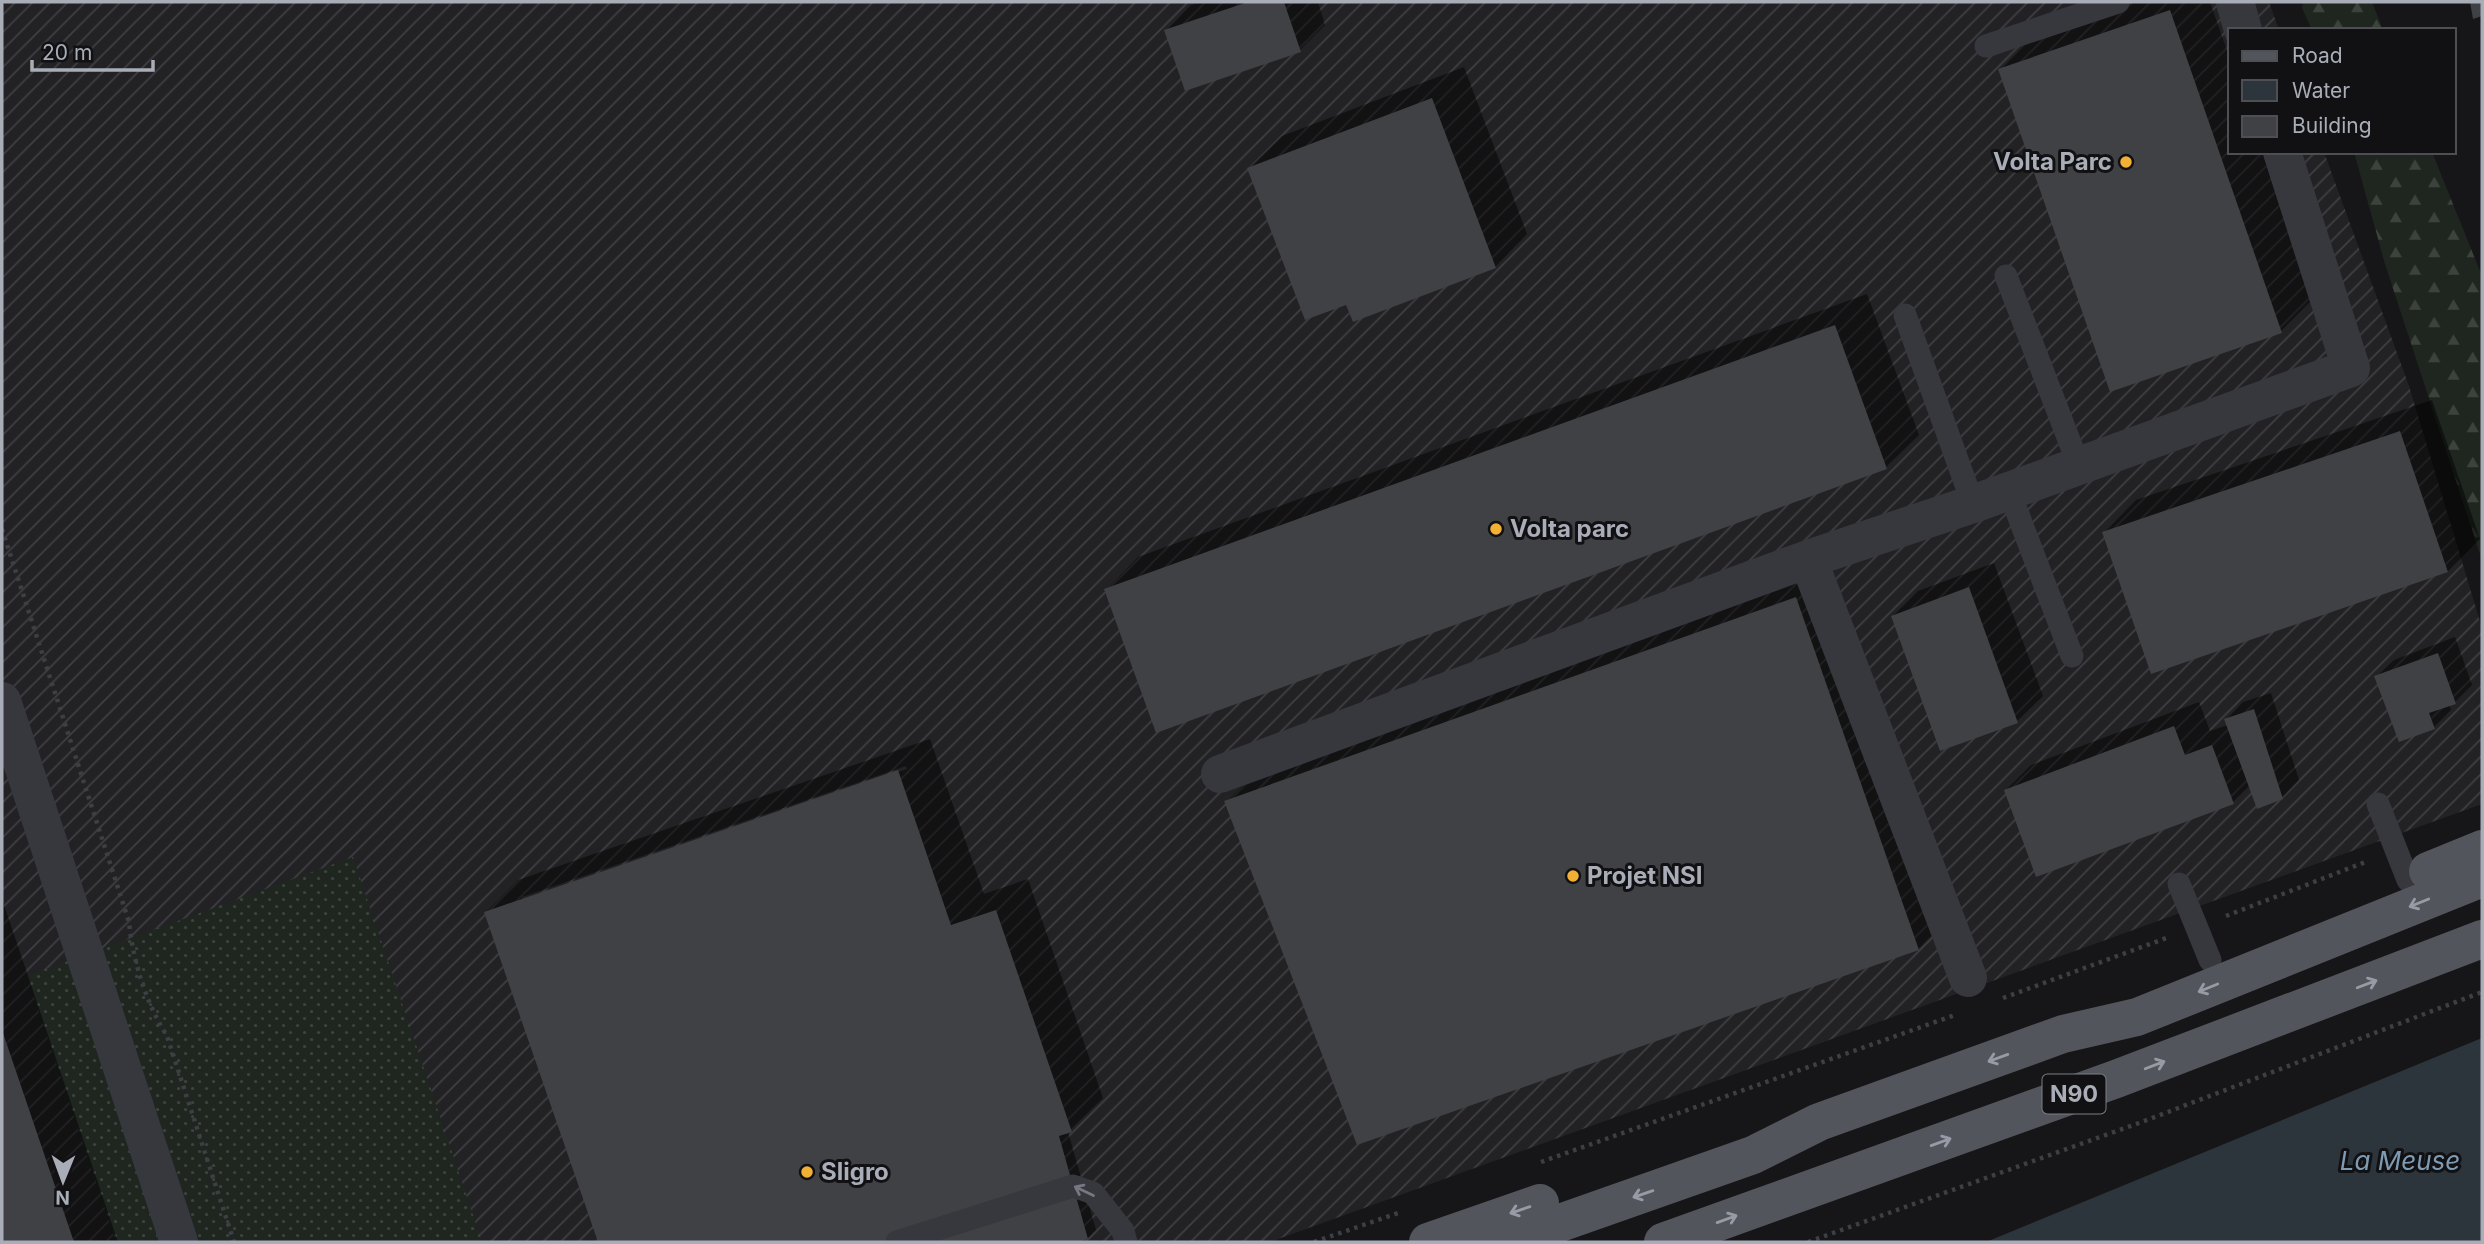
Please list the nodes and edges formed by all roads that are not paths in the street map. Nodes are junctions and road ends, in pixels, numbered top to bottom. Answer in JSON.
{"nodes":[{"id":1,"x":2118,"y":2,"type":"edge"},
{"id":2,"x":2235,"y":2,"type":"edge"},
{"id":3,"x":2243,"y":28,"type":"edge"},
{"id":4,"x":1986,"y":46,"type":"dead end"},
{"id":5,"x":2283,"y":154,"type":"edge"},
{"id":6,"x":2006,"y":276,"type":"dead end"},
{"id":7,"x":1905,"y":315,"type":"dead end"},
{"id":8,"x":2079,"y":466,"type":"junction"},
{"id":9,"x":2009,"y":491,"type":"junction"},
{"id":10,"x":1973,"y":504,"type":"junction"},
{"id":11,"x":1808,"y":559,"type":"junction"},
{"id":12,"x":2072,"y":656,"type":"dead end"},
{"id":13,"x":2,"y":701,"type":"edge"},
{"id":14,"x":1220,"y":774,"type":"dead end"},
{"id":15,"x":2378,"y":804,"type":"dead end"},
{"id":16,"x":2482,"y":849,"type":"edge"},
{"id":17,"x":2402,"y":865,"type":"junction"},
{"id":18,"x":2482,"y":878,"type":"edge"},
{"id":19,"x":2179,"y":884,"type":"dead end"},
{"id":20,"x":2482,"y":939,"type":"edge"},
{"id":21,"x":2203,"y":943,"type":"junction"},
{"id":22,"x":1981,"y":990,"type":"road end"},
{"id":23,"x":2063,"y":1034,"type":"junction"},
{"id":24,"x":1819,"y":1122,"type":"junction"},
{"id":25,"x":179,"y":1242,"type":"edge"},
{"id":26,"x":897,"y":1242,"type":"edge"},
{"id":27,"x":1126,"y":1242,"type":"edge"},
{"id":28,"x":1428,"y":1242,"type":"edge"},
{"id":29,"x":1506,"y":1242,"type":"edge"},
{"id":30,"x":1663,"y":1242,"type":"edge"}],
"edges":[{"from":1,"to":4,"type":"lane"},
{"from":2,"to":3,"type":"street"},
{"from":5,"to":8,"type":"street"},
{"from":6,"to":8,"type":"lane"},
{"from":7,"to":10,"type":"lane"},
{"from":8,"to":9,"type":"street"},
{"from":9,"to":10,"type":"street"},
{"from":9,"to":12,"type":"lane"},
{"from":10,"to":11,"type":"street"},
{"from":11,"to":14,"type":"street"},
{"from":11,"to":22,"type":"street"},
{"from":13,"to":25,"type":"street"},
{"from":15,"to":17,"type":"lane"},
{"from":16,"to":17,"type":"main road"},
{"from":17,"to":21,"type":"main road"},
{"from":18,"to":23,"type":"main road","number":"N90","one_way":true},
{"from":19,"to":21,"type":"lane"},
{"from":30,"to":20,"type":"main road","number":"N90","one_way":true},
{"from":21,"to":23,"type":"main road"},
{"from":23,"to":24,"type":"main road","number":"N90","one_way":true},
{"from":24,"to":28,"type":"main road","one_way":true},
{"from":24,"to":29,"type":"main road","number":"N90","one_way":true},
{"from":27,"to":26,"type":"lane","one_way":true}]}
